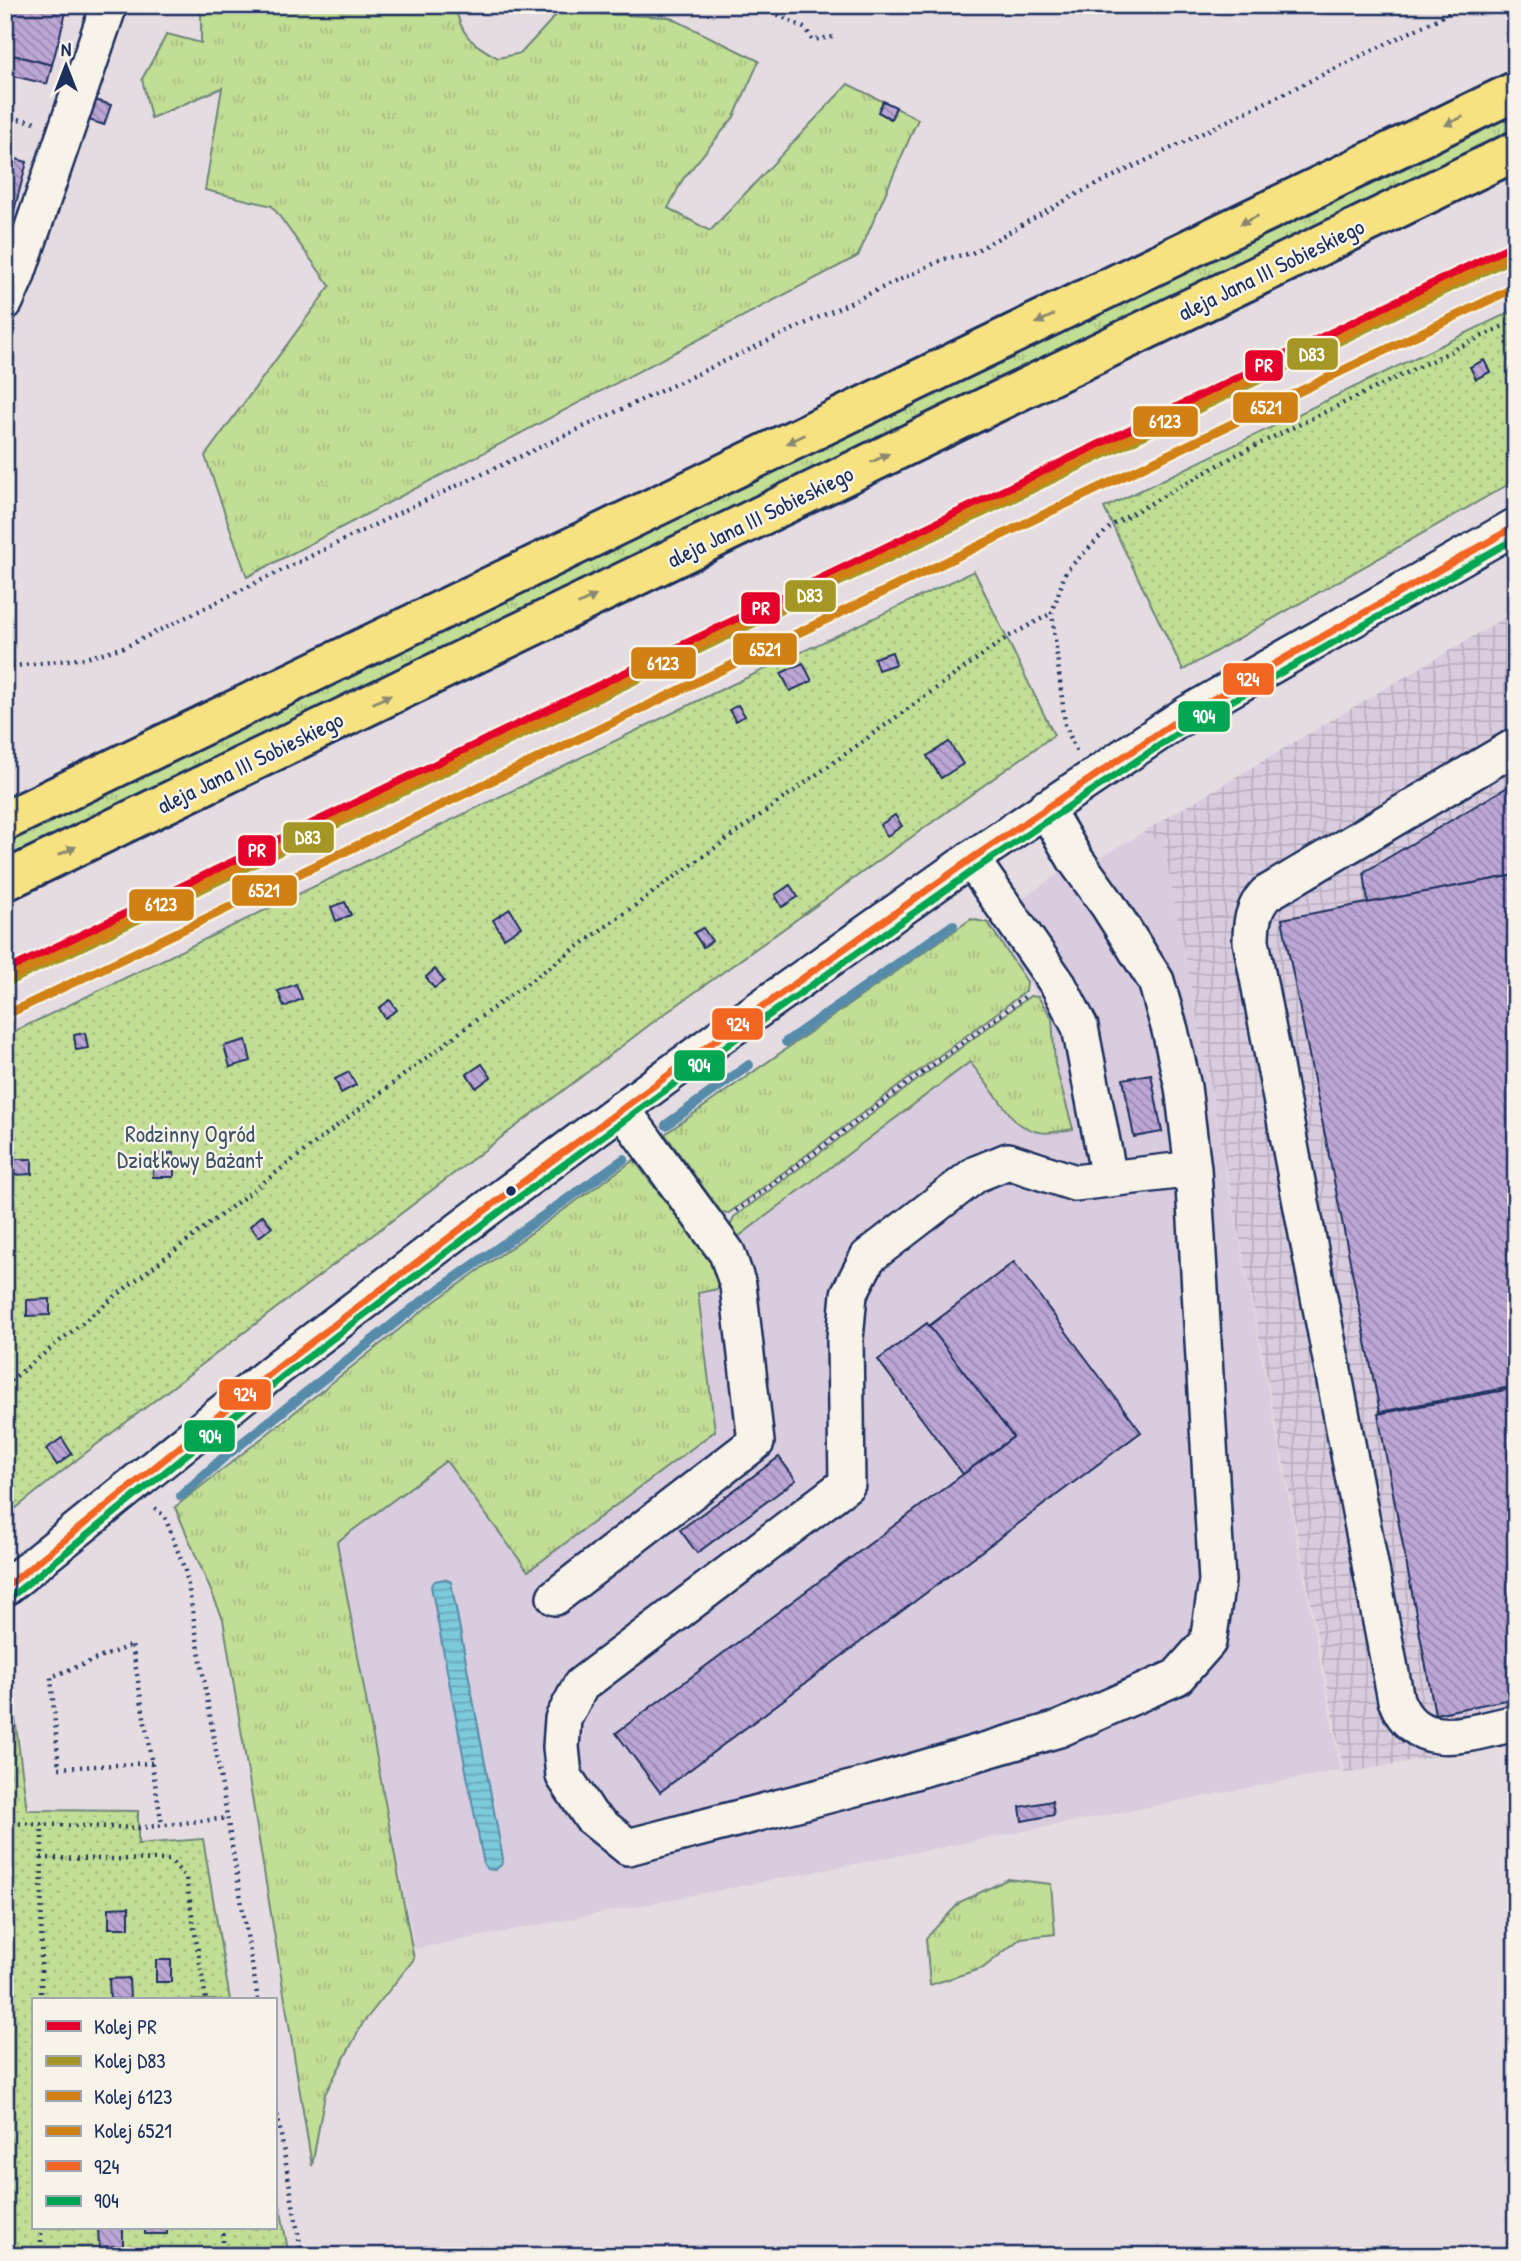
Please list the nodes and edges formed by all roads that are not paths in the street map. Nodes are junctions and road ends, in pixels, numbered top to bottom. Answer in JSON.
{"nodes":[{"id":1,"x":109,"y":5,"type":"edge"},
{"id":2,"x":1516,"y":91,"type":"edge"},
{"id":3,"x":1516,"y":151,"type":"edge"},
{"id":4,"x":5,"y":302,"type":"edge"},
{"id":5,"x":1516,"y":526,"type":"edge"},
{"id":6,"x":1516,"y":746,"type":"edge"},
{"id":7,"x":1045,"y":808,"type":"junction"},
{"id":8,"x":5,"y":821,"type":"edge"},
{"id":9,"x":971,"y":859,"type":"junction"},
{"id":10,"x":5,"y":881,"type":"edge"},
{"id":11,"x":622,"y":1109,"type":"junction"},
{"id":12,"x":1194,"y":1169,"type":"junction"},
{"id":13,"x":1110,"y":1178,"type":"junction"},
{"id":14,"x":5,"y":1588,"type":"edge"},
{"id":15,"x":555,"y":1597,"type":"dead end"},
{"id":16,"x":1516,"y":1723,"type":"edge"}],
"edges":[{"from":1,"to":4,"type":"street"},
{"from":2,"to":8,"type":"main road","one_way":true},
{"from":10,"to":3,"type":"main road","name":"aleja Jana III Sobieskiego","one_way":true},
{"from":5,"to":7,"type":"street"},
{"from":6,"to":16,"type":"street"},
{"from":7,"to":9,"type":"street"},
{"from":7,"to":12,"type":"street"},
{"from":9,"to":11,"type":"street"},
{"from":9,"to":13,"type":"street"},
{"from":11,"to":14,"type":"street"},
{"from":11,"to":15,"type":"street"},
{"from":12,"to":13,"type":"street"},
{"from":12,"to":13,"type":"street"}]}
